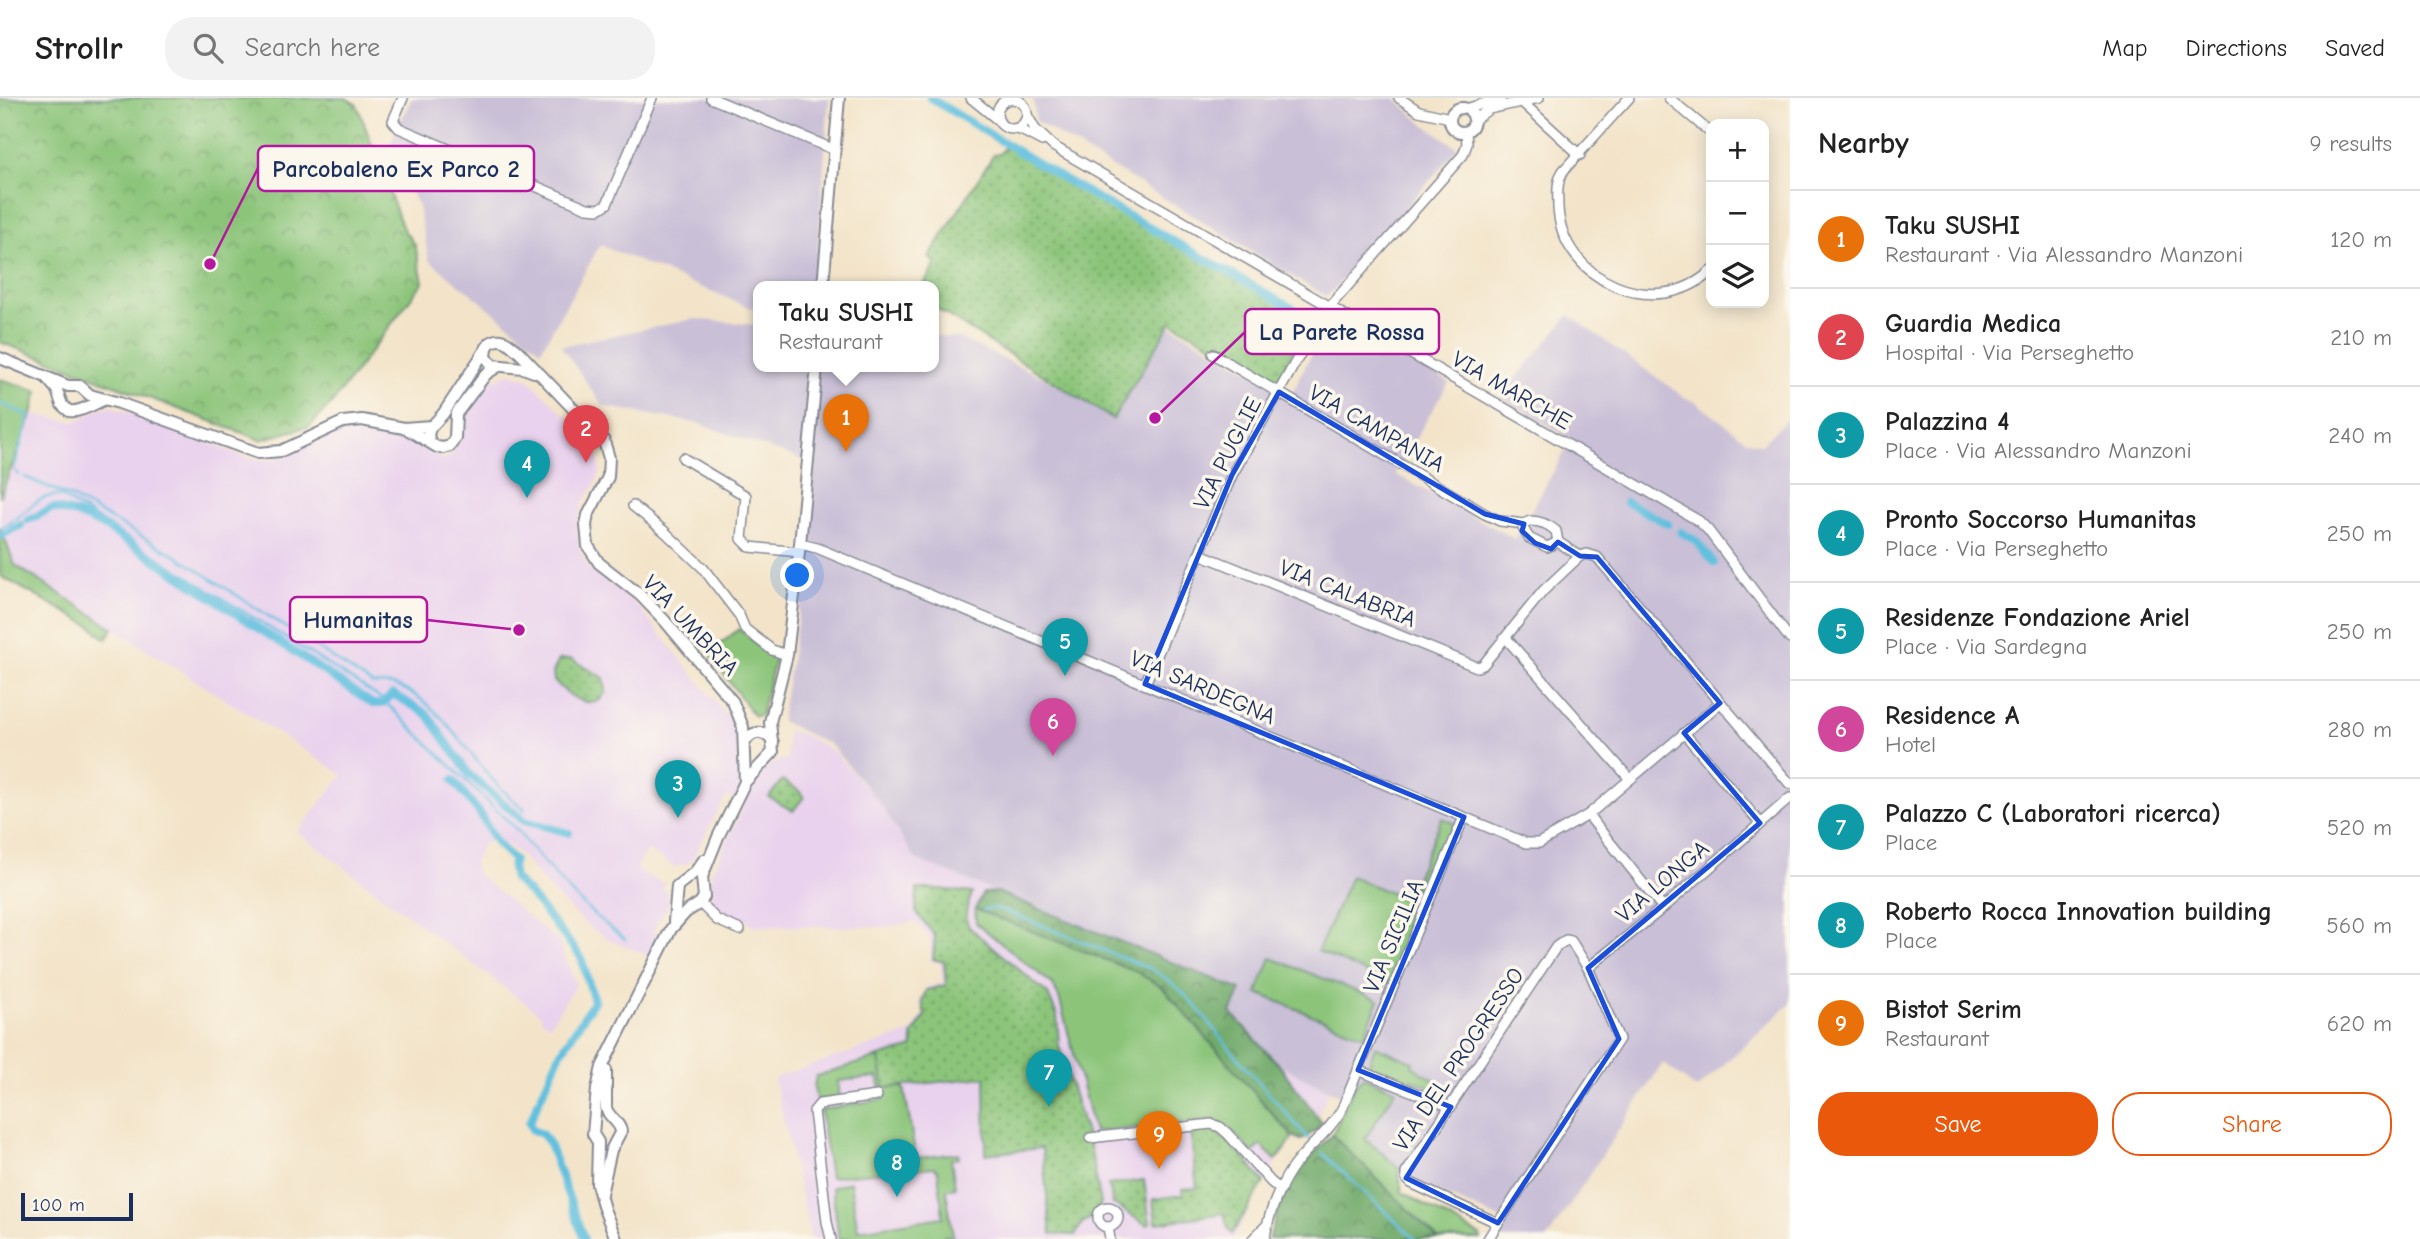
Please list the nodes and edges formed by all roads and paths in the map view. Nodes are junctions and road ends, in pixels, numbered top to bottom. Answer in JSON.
{"nodes":[{"id":1,"x":403,"y":98,"type":"edge"},
{"id":2,"x":652,"y":98,"type":"edge"},
{"id":3,"x":711,"y":98,"type":"edge"},
{"id":4,"x":839,"y":98,"type":"edge"},
{"id":5,"x":1399,"y":98,"type":"edge"},
{"id":6,"x":1501,"y":98,"type":"edge"},
{"id":7,"x":1539,"y":98,"type":"edge"},
{"id":8,"x":1629,"y":98,"type":"edge"},
{"id":9,"x":1669,"y":98,"type":"edge"},
{"id":10,"x":973,"y":99,"type":"edge"},
{"id":11,"x":1006,"y":100,"type":"edge"},
{"id":12,"x":1525,"y":100,"type":"edge"},
{"id":13,"x":1026,"y":106,"type":"edge"},
{"id":14,"x":1466,"y":109,"type":"junction"},
{"id":15,"x":1450,"y":118,"type":"junction"},
{"id":16,"x":998,"y":120,"type":"junction"},
{"id":17,"x":1474,"y":121,"type":"junction"},
{"id":18,"x":1015,"y":129,"type":"junction"},
{"id":19,"x":1706,"y":129,"type":"edge"},
{"id":20,"x":1466,"y":132,"type":"junction"},
{"id":21,"x":1053,"y":146,"type":"junction"},
{"id":22,"x":835,"y":149,"type":"junction"},
{"id":23,"x":1580,"y":155,"type":"junction"},
{"id":24,"x":1706,"y":274,"type":"edge"},
{"id":25,"x":823,"y":281,"type":"edge"},
{"id":26,"x":1330,"y":306,"type":"junction"},
{"id":27,"x":512,"y":345,"type":"junction"},
{"id":28,"x":487,"y":347,"type":"junction"},
{"id":29,"x":1213,"y":354,"type":"dead end"},
{"id":30,"x":0,"y":358,"type":"edge"},
{"id":31,"x":502,"y":367,"type":"junction"},
{"id":32,"x":816,"y":372,"type":"edge"},
{"id":33,"x":537,"y":373,"type":"junction"},
{"id":34,"x":44,"y":376,"type":"junction"},
{"id":35,"x":68,"y":386,"type":"junction"},
{"id":36,"x":85,"y":391,"type":"junction"},
{"id":37,"x":1279,"y":392,"type":"junction"},
{"id":38,"x":60,"y":397,"type":"junction"},
{"id":39,"x":106,"y":399,"type":"junction"},
{"id":40,"x":83,"y":409,"type":"junction"},
{"id":41,"x":433,"y":424,"type":"junction"},
{"id":42,"x":404,"y":428,"type":"junction"},
{"id":43,"x":454,"y":429,"type":"junction"},
{"id":44,"x":430,"y":442,"type":"junction"},
{"id":45,"x":682,"y":458,"type":"dead end"},
{"id":46,"x":633,"y":506,"type":"dead end"},
{"id":47,"x":1524,"y":524,"type":"junction"},
{"id":48,"x":1558,"y":542,"type":"junction"},
{"id":49,"x":799,"y":548,"type":"junction"},
{"id":50,"x":1200,"y":554,"type":"junction"},
{"id":51,"x":1580,"y":556,"type":"junction"},
{"id":52,"x":1506,"y":638,"type":"junction"},
{"id":53,"x":1790,"y":639,"type":"edge"},
{"id":54,"x":787,"y":655,"type":"junction"},
{"id":55,"x":1145,"y":684,"type":"junction"},
{"id":56,"x":1720,"y":703,"type":"junction"},
{"id":57,"x":741,"y":718,"type":"junction"},
{"id":58,"x":770,"y":722,"type":"junction"},
{"id":59,"x":757,"y":733,"type":"junction"},
{"id":60,"x":1684,"y":733,"type":"junction"},
{"id":61,"x":773,"y":742,"type":"junction"},
{"id":62,"x":745,"y":749,"type":"junction"},
{"id":63,"x":764,"y":762,"type":"junction"},
{"id":64,"x":1630,"y":779,"type":"junction"},
{"id":65,"x":745,"y":782,"type":"junction"},
{"id":66,"x":1790,"y":784,"type":"edge"},
{"id":67,"x":1790,"y":798,"type":"edge"},
{"id":68,"x":1588,"y":815,"type":"junction"},
{"id":69,"x":1464,"y":817,"type":"junction"},
{"id":70,"x":1760,"y":823,"type":"junction"},
{"id":71,"x":718,"y":837,"type":"junction"},
{"id":72,"x":687,"y":878,"type":"junction"},
{"id":73,"x":702,"y":884,"type":"junction"},
{"id":74,"x":677,"y":898,"type":"junction"},
{"id":75,"x":696,"y":905,"type":"junction"},
{"id":76,"x":1663,"y":908,"type":"junction"},
{"id":77,"x":671,"y":929,"type":"junction"},
{"id":78,"x":740,"y":930,"type":"dead end"},
{"id":79,"x":1588,"y":968,"type":"junction"},
{"id":80,"x":608,"y":1052,"type":"junction"},
{"id":81,"x":1358,"y":1070,"type":"junction"},
{"id":82,"x":877,"y":1096,"type":"dead end"},
{"id":83,"x":1451,"y":1107,"type":"junction"},
{"id":84,"x":614,"y":1119,"type":"junction"},
{"id":85,"x":594,"y":1126,"type":"junction"},
{"id":86,"x":1090,"y":1138,"type":"dead end"},
{"id":87,"x":598,"y":1142,"type":"junction"},
{"id":88,"x":614,"y":1143,"type":"junction"},
{"id":89,"x":1281,"y":1190,"type":"junction"},
{"id":90,"x":601,"y":1194,"type":"junction"},
{"id":91,"x":1498,"y":1223,"type":"junction"},
{"id":92,"x":1266,"y":1226,"type":"junction"},
{"id":93,"x":1108,"y":1227,"type":"dead end"},
{"id":94,"x":616,"y":1239,"type":"edge"},
{"id":95,"x":831,"y":1239,"type":"edge"},
{"id":96,"x":1110,"y":1239,"type":"edge"},
{"id":97,"x":1253,"y":1239,"type":"edge"},
{"id":98,"x":1265,"y":1239,"type":"edge"},
{"id":99,"x":1488,"y":1239,"type":"edge"}],
"edges":[{"from":1,"to":2,"type":"street"},
{"from":3,"to":22,"type":"street"},
{"from":4,"to":22,"type":"street"},
{"from":5,"to":15,"type":"street"},
{"from":6,"to":14,"type":"street"},
{"from":7,"to":12,"type":"street"},
{"from":8,"to":23,"type":"street"},
{"from":9,"to":19,"type":"street"},
{"from":10,"to":11,"type":"street"},
{"from":10,"to":16,"type":"street"},
{"from":11,"to":13,"type":"street"},
{"from":11,"to":16,"type":"street"},
{"from":12,"to":17,"type":"street"},
{"from":12,"to":23,"type":"street"},
{"from":13,"to":18,"type":"street"},
{"from":13,"to":21,"type":"street"},
{"from":14,"to":15,"type":"street"},
{"from":14,"to":17,"type":"street"},
{"from":15,"to":20,"type":"street"},
{"from":16,"to":18,"type":"street"},
{"from":17,"to":20,"type":"street"},
{"from":18,"to":21,"type":"street","name":"VIA MARCHE"},
{"from":20,"to":26,"type":"street","name":"VIA PUGLIE"},
{"from":21,"to":26,"type":"street","name":"VIA MARCHE"},
{"from":22,"to":25,"type":"street"},
{"from":23,"to":24,"type":"street"},
{"from":26,"to":37,"type":"street","name":"VIA PUGLIE"},
{"from":26,"to":53,"type":"street","name":"VIA MARCHE"},
{"from":27,"to":28,"type":"street"},
{"from":27,"to":31,"type":"street"},
{"from":27,"to":33,"type":"street"},
{"from":28,"to":31,"type":"street"},
{"from":28,"to":41,"type":"street"},
{"from":29,"to":37,"type":"street","name":"VIA CAMPANIA"},
{"from":30,"to":34,"type":"street"},
{"from":31,"to":33,"type":"street"},
{"from":31,"to":43,"type":"street"},
{"from":32,"to":49,"type":"street"},
{"from":33,"to":57,"type":"street","name":"VIA UMBRIA"},
{"from":34,"to":35,"type":"street"},
{"from":34,"to":38,"type":"street"},
{"from":35,"to":36,"type":"street"},
{"from":35,"to":38,"type":"street"},
{"from":36,"to":39,"type":"street"},
{"from":36,"to":40,"type":"street"},
{"from":37,"to":47,"type":"street","name":"VIA CAMPANIA"},
{"from":37,"to":50,"type":"street","name":"VIA PUGLIE"},
{"from":38,"to":40,"type":"street"},
{"from":39,"to":40,"type":"street"},
{"from":39,"to":42,"type":"street"},
{"from":41,"to":42,"type":"street"},
{"from":41,"to":43,"type":"street"},
{"from":41,"to":44,"type":"street"},
{"from":42,"to":44,"type":"street"},
{"from":43,"to":44,"type":"street"},
{"from":45,"to":49,"type":"street","name":"VIA SARDEGNA"},
{"from":46,"to":54,"type":"street"},
{"from":47,"to":48,"type":"street","name":"VIA CAMPANIA"},
{"from":47,"to":48,"type":"street","name":"VIA CAMPANIA"},
{"from":48,"to":51,"type":"street","name":"VIA CAMPANIA"},
{"from":49,"to":54,"type":"street"},
{"from":49,"to":55,"type":"street","name":"VIA SARDEGNA"},
{"from":50,"to":52,"type":"street","name":"VIA CALABRIA"},
{"from":50,"to":55,"type":"street","name":"VIA PUGLIE"},
{"from":51,"to":52,"type":"street"},
{"from":51,"to":56,"type":"street","name":"VIA CAMPANIA"},
{"from":52,"to":64,"type":"street"},
{"from":54,"to":58,"type":"street"},
{"from":55,"to":69,"type":"street","name":"VIA SARDEGNA"},
{"from":56,"to":60,"type":"street","name":"VIA SARDEGNA"},
{"from":56,"to":66,"type":"street","name":"VIA CAMPANIA"},
{"from":57,"to":59,"type":"street"},
{"from":57,"to":62,"type":"street","name":"VIA UMBRIA"},
{"from":58,"to":59,"type":"street"},
{"from":58,"to":61,"type":"street"},
{"from":59,"to":61,"type":"street"},
{"from":59,"to":62,"type":"street"},
{"from":60,"to":64,"type":"street","name":"VIA SARDEGNA"},
{"from":60,"to":70,"type":"street"},
{"from":61,"to":63,"type":"street"},
{"from":62,"to":63,"type":"street"},
{"from":62,"to":65,"type":"street","name":"VIA UMBRIA"},
{"from":63,"to":65,"type":"street"},
{"from":64,"to":68,"type":"street","name":"VIA SARDEGNA"},
{"from":65,"to":71,"type":"street"},
{"from":67,"to":70,"type":"street","name":"VIA LONGA"},
{"from":68,"to":69,"type":"street","name":"VIA SARDEGNA"},
{"from":68,"to":76,"type":"street"},
{"from":69,"to":81,"type":"street","name":"VIA SICILIA"},
{"from":70,"to":76,"type":"street","name":"VIA LONGA"},
{"from":71,"to":72,"type":"street"},
{"from":71,"to":73,"type":"street"},
{"from":72,"to":73,"type":"street"},
{"from":72,"to":74,"type":"street"},
{"from":73,"to":75,"type":"street"},
{"from":74,"to":75,"type":"street"},
{"from":74,"to":77,"type":"street"},
{"from":75,"to":77,"type":"street"},
{"from":75,"to":78,"type":"street"},
{"from":76,"to":79,"type":"street","name":"VIA LONGA"},
{"from":77,"to":80,"type":"street"},
{"from":79,"to":83,"type":"street","name":"VIA DEL PROGRESSO"},
{"from":79,"to":91,"type":"street"},
{"from":80,"to":84,"type":"street"},
{"from":80,"to":85,"type":"street"},
{"from":81,"to":83,"type":"street"},
{"from":81,"to":89,"type":"street","name":"VIA SICILIA"},
{"from":82,"to":95,"type":"street"},
{"from":83,"to":91,"type":"street","name":"VIA DEL PROGRESSO"},
{"from":84,"to":85,"type":"street"},
{"from":84,"to":88,"type":"street"},
{"from":85,"to":87,"type":"street"},
{"from":86,"to":89,"type":"street"},
{"from":87,"to":88,"type":"street"},
{"from":87,"to":90,"type":"street"},
{"from":88,"to":90,"type":"street"},
{"from":89,"to":92,"type":"street","name":"VIA SICILIA"},
{"from":90,"to":94,"type":"street"},
{"from":91,"to":99,"type":"street"},
{"from":92,"to":97,"type":"street"},
{"from":92,"to":98,"type":"street"},
{"from":93,"to":96,"type":"street"}]}
